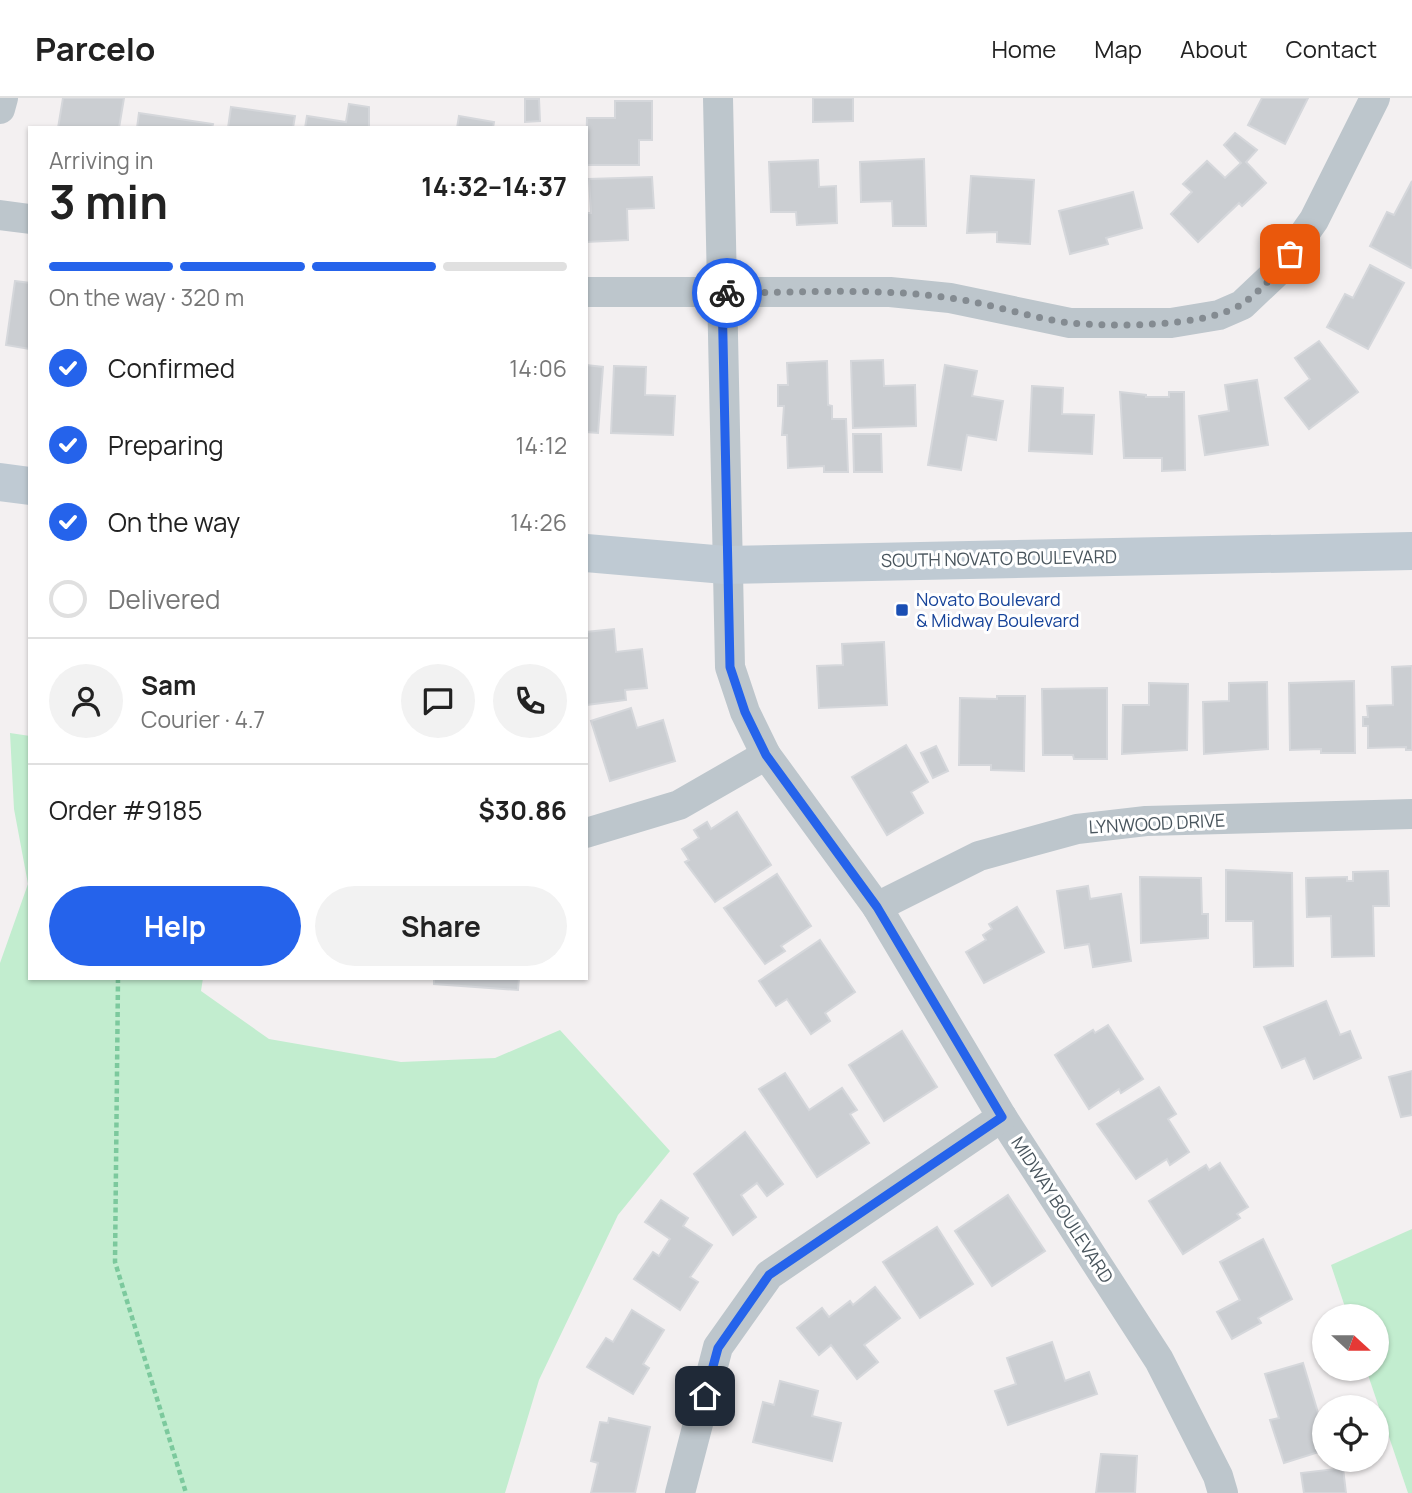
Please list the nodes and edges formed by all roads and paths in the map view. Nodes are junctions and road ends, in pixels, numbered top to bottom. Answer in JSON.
{"nodes":[{"id":1,"x":3,"y":98,"type":"edge"},
{"id":2,"x":718,"y":98,"type":"edge"},
{"id":3,"x":1376,"y":98,"type":"edge"},
{"id":4,"x":0,"y":109,"type":"edge"},
{"id":5,"x":0,"y":215,"type":"edge"},
{"id":6,"x":28,"y":219,"type":"edge"},
{"id":7,"x":588,"y":292,"type":"edge"},
{"id":8,"x":722,"y":293,"type":"junction"},
{"id":9,"x":0,"y":482,"type":"edge"},
{"id":10,"x":28,"y":486,"type":"edge"},
{"id":11,"x":1412,"y":551,"type":"edge"},
{"id":12,"x":588,"y":553,"type":"edge"},
{"id":13,"x":725,"y":565,"type":"junction"},
{"id":14,"x":766,"y":755,"type":"junction"},
{"id":15,"x":1412,"y":814,"type":"edge"},
{"id":16,"x":588,"y":832,"type":"edge"},
{"id":17,"x":877,"y":907,"type":"junction"},
{"id":18,"x":118,"y":980,"type":"edge"},
{"id":19,"x":1002,"y":1117,"type":"junction"},
{"id":20,"x":186,"y":1493,"type":"edge"},
{"id":21,"x":680,"y":1493,"type":"edge"},
{"id":22,"x":1223,"y":1493,"type":"edge"}],
"edges":[{"from":1,"to":4,"type":"street"},
{"from":2,"to":8,"type":"street","name":"MIDWAY BOULEVARD"},
{"from":3,"to":8,"type":"street"},
{"from":5,"to":6,"type":"street"},
{"from":7,"to":8,"type":"street"},
{"from":8,"to":13,"type":"street","name":"MIDWAY BOULEVARD"},
{"from":9,"to":10,"type":"main road"},
{"from":11,"to":13,"type":"main road","name":"SOUTH NOVATO BOULEVARD"},
{"from":12,"to":13,"type":"main road","name":"SOUTH NOVATO BOULEVARD"},
{"from":13,"to":14,"type":"street","name":"MIDWAY BOULEVARD"},
{"from":14,"to":16,"type":"street"},
{"from":14,"to":17,"type":"street","name":"MIDWAY BOULEVARD"},
{"from":15,"to":17,"type":"street","name":"LYNWOOD DRIVE"},
{"from":17,"to":19,"type":"street","name":"MIDWAY BOULEVARD"},
{"from":18,"to":20,"type":"path"},
{"from":19,"to":21,"type":"street"},
{"from":19,"to":22,"type":"street","name":"MIDWAY BOULEVARD"}]}
